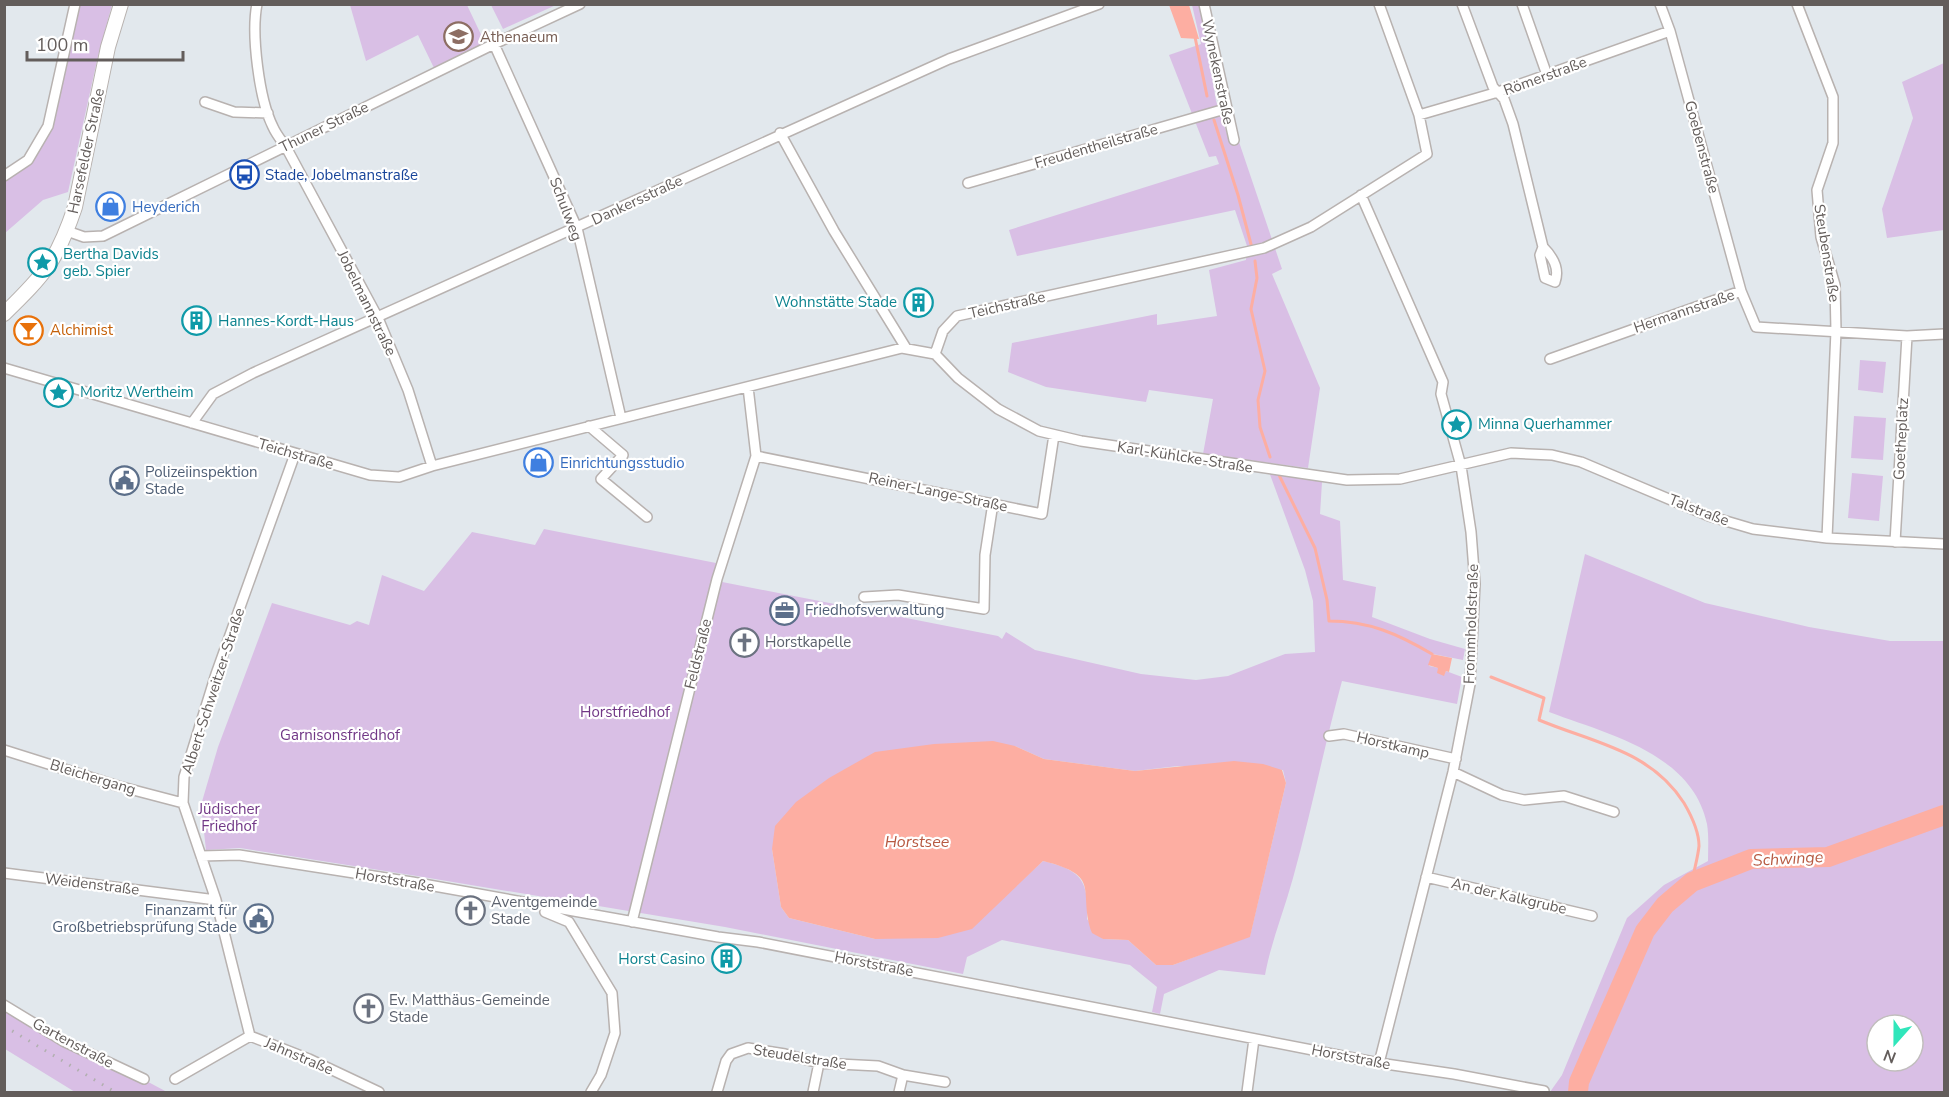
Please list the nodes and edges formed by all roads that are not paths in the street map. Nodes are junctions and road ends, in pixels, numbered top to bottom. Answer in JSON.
{"nodes":[{"id":1,"x":75,"y":4,"type":"edge"},
{"id":2,"x":121,"y":4,"type":"edge"},
{"id":3,"x":257,"y":4,"type":"edge"},
{"id":4,"x":580,"y":4,"type":"edge"},
{"id":5,"x":1098,"y":4,"type":"edge"},
{"id":6,"x":1204,"y":4,"type":"edge"},
{"id":7,"x":1379,"y":4,"type":"edge"},
{"id":8,"x":1462,"y":4,"type":"edge"},
{"id":9,"x":1522,"y":4,"type":"edge"},
{"id":10,"x":1660,"y":4,"type":"edge"},
{"id":11,"x":1797,"y":4,"type":"edge"},
{"id":12,"x":1670,"y":31,"type":"junction"},
{"id":13,"x":494,"y":44,"type":"junction"},
{"id":14,"x":1547,"y":75,"type":"junction"},
{"id":15,"x":1498,"y":92,"type":"junction"},
{"id":16,"x":205,"y":102,"type":"dead end"},
{"id":17,"x":1225,"y":108,"type":"junction"},
{"id":18,"x":268,"y":113,"type":"junction"},
{"id":19,"x":1419,"y":115,"type":"junction"},
{"id":20,"x":780,"y":134,"type":"junction"},
{"id":21,"x":1234,"y":140,"type":"dead end"},
{"id":22,"x":286,"y":147,"type":"junction"},
{"id":23,"x":4,"y":176,"type":"edge"},
{"id":24,"x":968,"y":183,"type":"dead end"},
{"id":25,"x":1361,"y":195,"type":"junction"},
{"id":26,"x":576,"y":228,"type":"junction"},
{"id":27,"x":67,"y":231,"type":"junction"},
{"id":28,"x":1543,"y":247,"type":"dead end"},
{"id":29,"x":1741,"y":291,"type":"junction"},
{"id":30,"x":4,"y":314,"type":"edge"},
{"id":31,"x":378,"y":318,"type":"junction"},
{"id":32,"x":1836,"y":331,"type":"junction"},
{"id":33,"x":1944,"y":334,"type":"edge"},
{"id":34,"x":1907,"y":336,"type":"junction"},
{"id":35,"x":906,"y":348,"type":"junction"},
{"id":36,"x":935,"y":354,"type":"junction"},
{"id":37,"x":1550,"y":359,"type":"dead end"},
{"id":38,"x":4,"y":368,"type":"edge"},
{"id":39,"x":748,"y":387,"type":"junction"},
{"id":40,"x":621,"y":418,"type":"junction"},
{"id":41,"x":192,"y":423,"type":"junction"},
{"id":42,"x":590,"y":426,"type":"junction"},
{"id":43,"x":1054,"y":435,"type":"junction"},
{"id":44,"x":295,"y":454,"type":"junction"},
{"id":45,"x":756,"y":456,"type":"junction"},
{"id":46,"x":432,"y":466,"type":"junction"},
{"id":47,"x":1461,"y":466,"type":"junction"},
{"id":48,"x":993,"y":502,"type":"junction"},
{"id":49,"x":647,"y":517,"type":"dead end"},
{"id":50,"x":1827,"y":538,"type":"junction"},
{"id":51,"x":1895,"y":542,"type":"junction"},
{"id":52,"x":1944,"y":544,"type":"edge"},
{"id":53,"x":864,"y":597,"type":"dead end"},
{"id":54,"x":1329,"y":736,"type":"dead end"},
{"id":55,"x":4,"y":750,"type":"edge"},
{"id":56,"x":1456,"y":759,"type":"junction"},
{"id":57,"x":1453,"y":772,"type":"junction"},
{"id":58,"x":183,"y":803,"type":"junction"},
{"id":59,"x":1614,"y":812,"type":"dead end"},
{"id":60,"x":201,"y":856,"type":"junction"},
{"id":61,"x":4,"y":873,"type":"edge"},
{"id":62,"x":1426,"y":877,"type":"junction"},
{"id":63,"x":216,"y":900,"type":"junction"},
{"id":64,"x":529,"y":905,"type":"junction"},
{"id":65,"x":1592,"y":916,"type":"dead end"},
{"id":66,"x":632,"y":922,"type":"junction"},
{"id":67,"x":4,"y":1005,"type":"edge"},
{"id":68,"x":250,"y":1036,"type":"junction"},
{"id":69,"x":1254,"y":1039,"type":"junction"},
{"id":70,"x":819,"y":1063,"type":"junction"},
{"id":71,"x":1378,"y":1064,"type":"junction"},
{"id":72,"x":903,"y":1075,"type":"junction"},
{"id":73,"x":144,"y":1079,"type":"dead end"},
{"id":74,"x":175,"y":1080,"type":"dead end"},
{"id":75,"x":945,"y":1082,"type":"dead end"},
{"id":76,"x":1545,"y":1091,"type":"edge"},
{"id":77,"x":379,"y":1092,"type":"edge"},
{"id":78,"x":591,"y":1092,"type":"edge"},
{"id":79,"x":717,"y":1092,"type":"edge"},
{"id":80,"x":813,"y":1092,"type":"edge"},
{"id":81,"x":899,"y":1092,"type":"edge"},
{"id":82,"x":1247,"y":1092,"type":"edge"}],
"edges":[{"from":1,"to":23,"type":"street"},
{"from":2,"to":27,"type":"main road","name":"Harsefelder Straße"},
{"from":3,"to":18,"type":"street","name":"Jobelmannstraße"},
{"from":4,"to":13,"type":"street","name":"Thuner Straße"},
{"from":5,"to":20,"type":"street","name":"Dankersstraße"},
{"from":6,"to":17,"type":"street","name":"Wynekenstraße"},
{"from":7,"to":19,"type":"street"},
{"from":8,"to":15,"type":"street"},
{"from":9,"to":14,"type":"street"},
{"from":10,"to":12,"type":"street","name":"Goebenstraße"},
{"from":11,"to":32,"type":"street","name":"Steubenstraße"},
{"from":12,"to":14,"type":"street","name":"Römerstraße"},
{"from":12,"to":29,"type":"street","name":"Goebenstraße"},
{"from":13,"to":22,"type":"street","name":"Thuner Straße"},
{"from":13,"to":26,"type":"street","name":"Schulweg"},
{"from":14,"to":15,"type":"street","name":"Römerstraße"},
{"from":15,"to":19,"type":"street","name":"Römerstraße"},
{"from":15,"to":28,"type":"street"},
{"from":16,"to":18,"type":"street"},
{"from":17,"to":21,"type":"street","name":"Wynekenstraße"},
{"from":17,"to":24,"type":"street","name":"Freudentheilstraße"},
{"from":18,"to":22,"type":"street","name":"Jobelmannstraße"},
{"from":19,"to":25,"type":"street","name":"Teichstraße"},
{"from":20,"to":26,"type":"street","name":"Dankersstraße"},
{"from":20,"to":35,"type":"street"},
{"from":22,"to":27,"type":"street","name":"Thuner Straße"},
{"from":22,"to":31,"type":"street","name":"Jobelmannstraße"},
{"from":25,"to":36,"type":"street","name":"Teichstraße"},
{"from":25,"to":47,"type":"street","name":"Frommholdstraße"},
{"from":26,"to":31,"type":"street","name":"Dankersstraße"},
{"from":26,"to":40,"type":"street","name":"Schulweg"},
{"from":27,"to":30,"type":"main road","name":"Harsefelder Straße"},
{"from":29,"to":32,"type":"street","name":"Hermannstraße"},
{"from":29,"to":37,"type":"street","name":"Hermannstraße"},
{"from":31,"to":41,"type":"street","name":"Dankersstraße"},
{"from":31,"to":46,"type":"street","name":"Jobelmannstraße"},
{"from":32,"to":34,"type":"street","name":"Hermannstraße"},
{"from":32,"to":50,"type":"street"},
{"from":33,"to":34,"type":"street","name":"Hermannstraße"},
{"from":34,"to":51,"type":"street","name":"Goetheplatz"},
{"from":35,"to":36,"type":"street","name":"Teichstraße"},
{"from":35,"to":39,"type":"street","name":"Teichstraße"},
{"from":36,"to":43,"type":"street","name":"Karl-Kühlcke-Straße"},
{"from":38,"to":41,"type":"street","name":"Teichstraße"},
{"from":39,"to":40,"type":"street","name":"Teichstraße"},
{"from":39,"to":45,"type":"street","name":"Feldstraße"},
{"from":40,"to":42,"type":"street","name":"Teichstraße"},
{"from":41,"to":44,"type":"street","name":"Teichstraße"},
{"from":42,"to":46,"type":"street","name":"Teichstraße"},
{"from":42,"to":49,"type":"street"},
{"from":43,"to":47,"type":"street","name":"Karl-Kühlcke-Straße"},
{"from":43,"to":48,"type":"street","name":"Reiner-Lange-Straße"},
{"from":44,"to":46,"type":"street","name":"Teichstraße"},
{"from":44,"to":58,"type":"street","name":"Albert-Schweitzer-Straße"},
{"from":45,"to":48,"type":"street","name":"Reiner-Lange-Straße"},
{"from":45,"to":66,"type":"street","name":"Feldstraße"},
{"from":47,"to":50,"type":"street","name":"Talstraße"},
{"from":47,"to":56,"type":"street","name":"Frommholdstraße"},
{"from":48,"to":53,"type":"street"},
{"from":50,"to":51,"type":"street","name":"Talstraße"},
{"from":51,"to":52,"type":"street","name":"Talstraße"},
{"from":54,"to":56,"type":"street","name":"Horstkamp"},
{"from":55,"to":58,"type":"street","name":"Bleichergang"},
{"from":56,"to":57,"type":"street","name":"Frommholdstraße"},
{"from":57,"to":59,"type":"street"},
{"from":57,"to":62,"type":"street","name":"Frommholdstraße"},
{"from":58,"to":60,"type":"street","name":"Albert-Schweitzer-Straße"},
{"from":60,"to":63,"type":"street","name":"Albert-Schweitzer-Straße"},
{"from":60,"to":64,"type":"street","name":"Horststraße"},
{"from":61,"to":63,"type":"street","name":"Weidenstraße"},
{"from":62,"to":65,"type":"street","name":"An der Kalkgrube"},
{"from":62,"to":71,"type":"street","name":"Frommholdstraße"},
{"from":63,"to":68,"type":"street","name":"Albert-Schweitzer-Straße"},
{"from":64,"to":66,"type":"street","name":"Horststraße"},
{"from":64,"to":78,"type":"street"},
{"from":66,"to":69,"type":"street","name":"Horststraße"},
{"from":67,"to":73,"type":"street","name":"Gartenstraße"},
{"from":68,"to":74,"type":"street"},
{"from":68,"to":77,"type":"street","name":"Jahnstraße"},
{"from":69,"to":71,"type":"street","name":"Horststraße"},
{"from":69,"to":82,"type":"street"},
{"from":70,"to":72,"type":"street","name":"Steudelstraße"},
{"from":70,"to":79,"type":"street","name":"Steudelstraße"},
{"from":70,"to":80,"type":"street"},
{"from":71,"to":76,"type":"street","name":"Horststraße"},
{"from":72,"to":75,"type":"street","name":"Steudelstraße"},
{"from":72,"to":81,"type":"street"}]}
